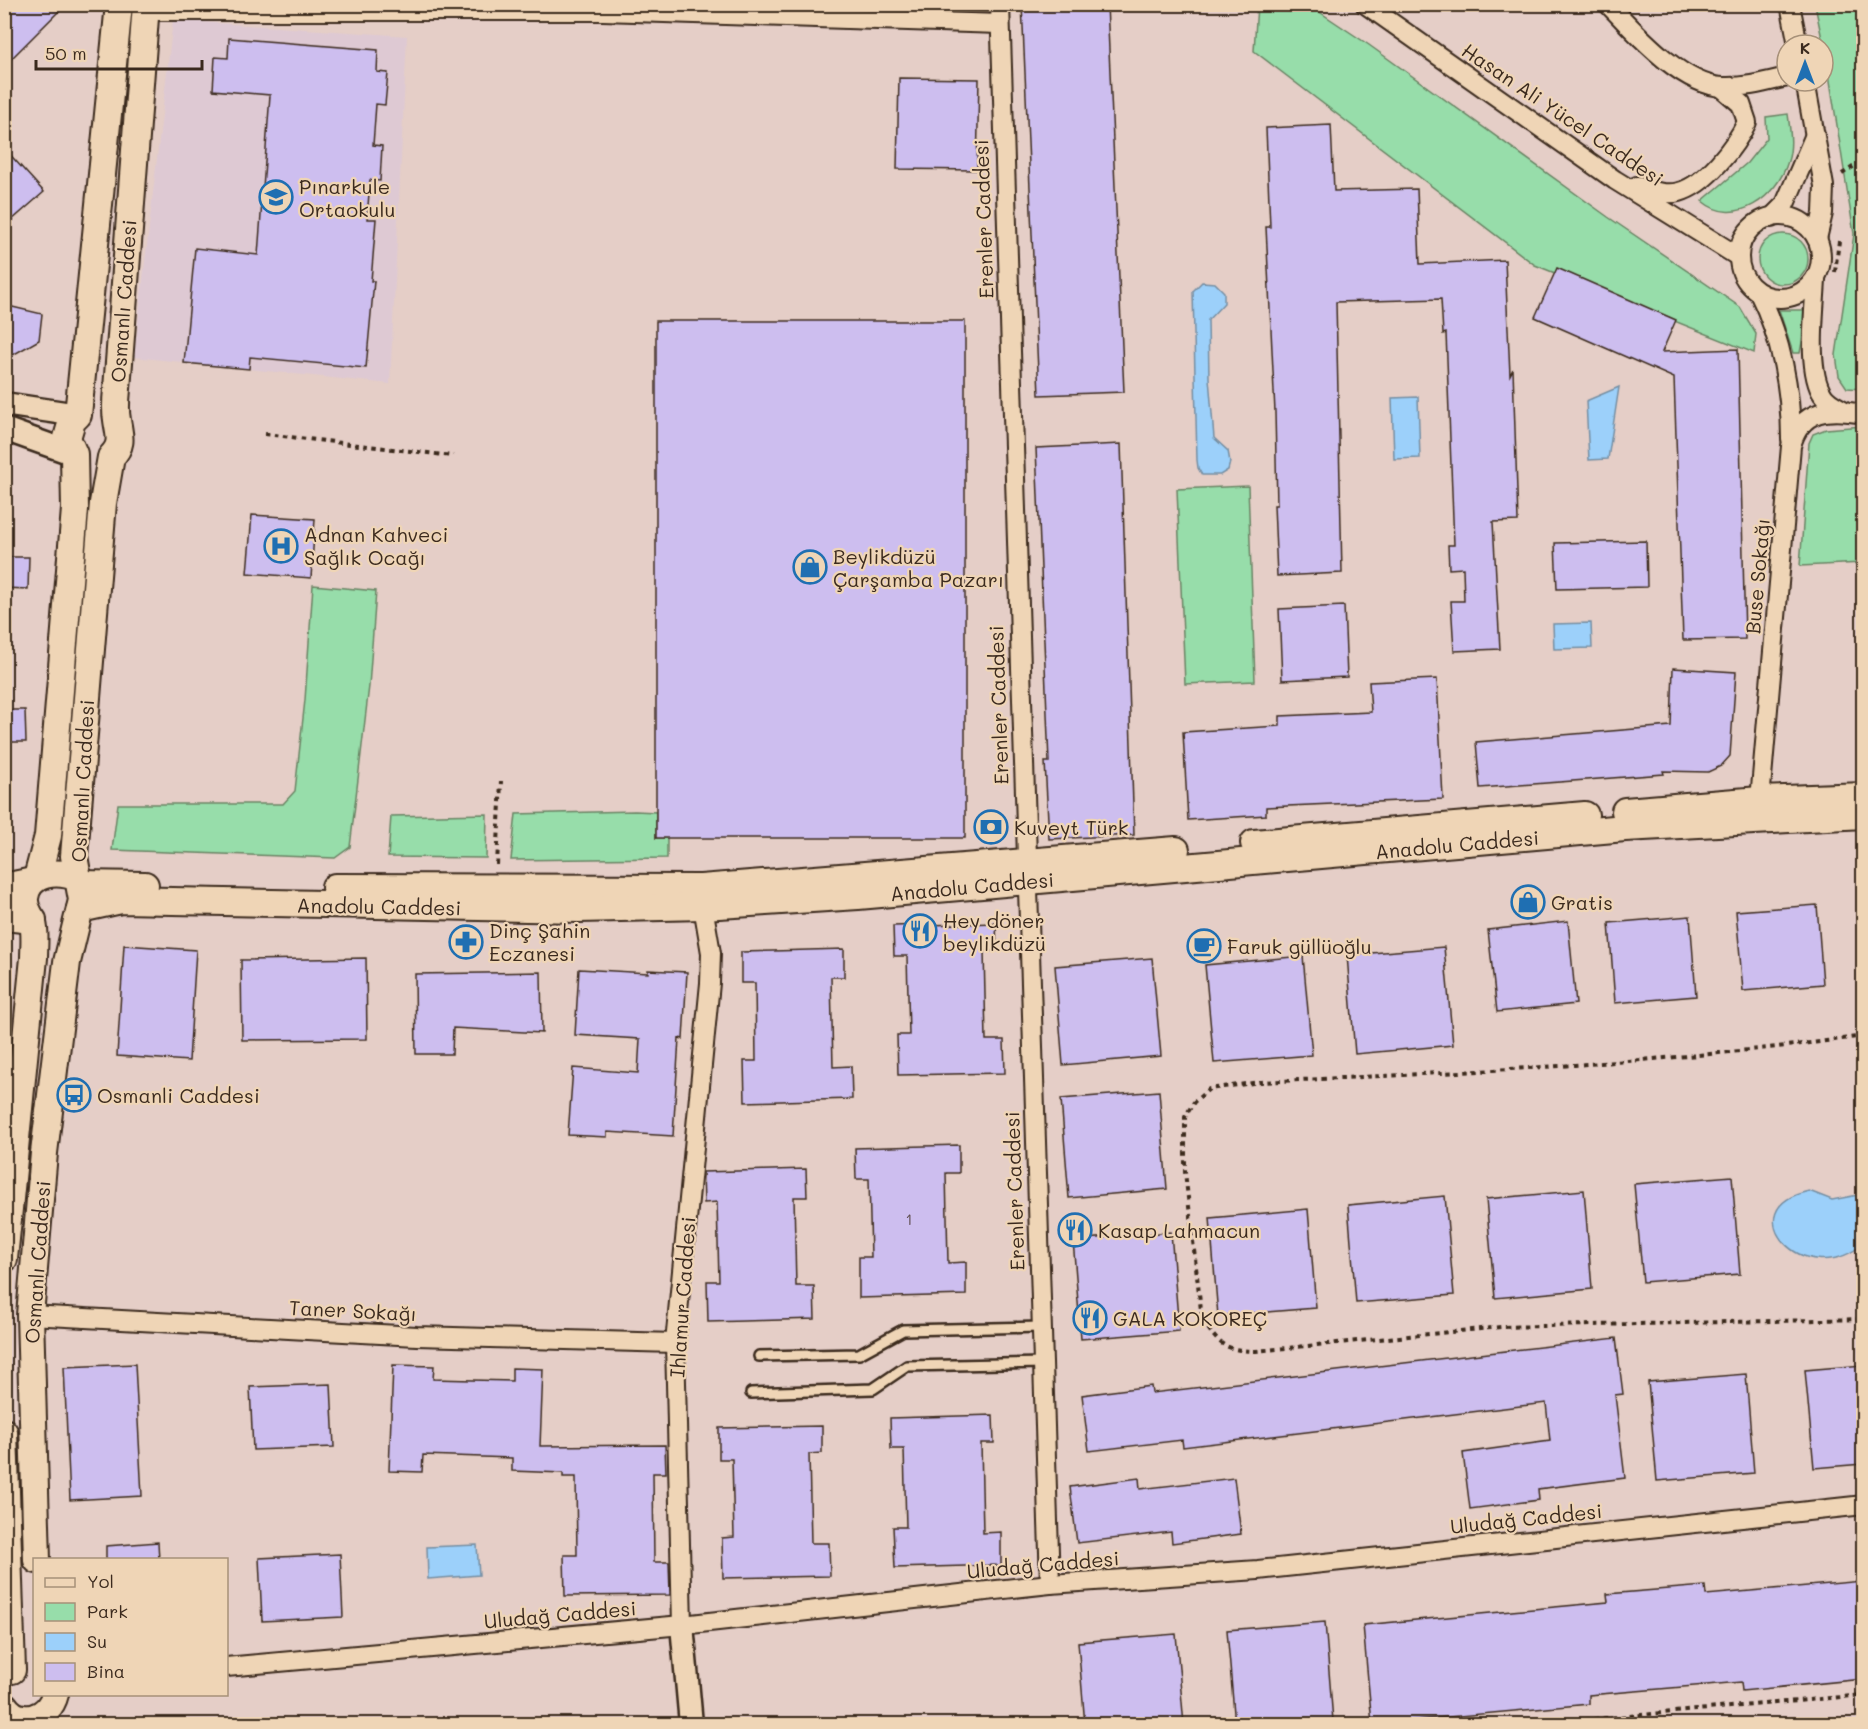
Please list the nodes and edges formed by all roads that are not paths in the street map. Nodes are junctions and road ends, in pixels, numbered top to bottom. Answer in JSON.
{"nodes":[{"id":1,"x":119,"y":4,"type":"edge"},
{"id":2,"x":1000,"y":4,"type":"edge"},
{"id":3,"x":1365,"y":4,"type":"edge"},
{"id":4,"x":1608,"y":4,"type":"edge"},
{"id":5,"x":1790,"y":4,"type":"edge"},
{"id":6,"x":146,"y":8,"type":"edge"},
{"id":7,"x":587,"y":8,"type":"edge"},
{"id":8,"x":1000,"y":24,"type":"junction"},
{"id":9,"x":1796,"y":33,"type":"edge"},
{"id":10,"x":1775,"y":80,"type":"edge"},
{"id":11,"x":1721,"y":87,"type":"junction"},
{"id":12,"x":1807,"y":93,"type":"edge"},
{"id":13,"x":1814,"y":137,"type":"junction"},
{"id":14,"x":1615,"y":180,"type":"junction"},
{"id":15,"x":1771,"y":218,"type":"junction"},
{"id":16,"x":1818,"y":239,"type":"junction"},
{"id":17,"x":1739,"y":256,"type":"junction"},
{"id":18,"x":1816,"y":279,"type":"junction"},
{"id":19,"x":1760,"y":293,"type":"junction"},
{"id":20,"x":4,"y":404,"type":"edge"},
{"id":21,"x":1854,"y":412,"type":"edge"},
{"id":22,"x":78,"y":415,"type":"junction"},
{"id":23,"x":117,"y":422,"type":"junction"},
{"id":24,"x":4,"y":429,"type":"edge"},
{"id":25,"x":1791,"y":446,"type":"junction"},
{"id":26,"x":74,"y":454,"type":"junction"},
{"id":27,"x":111,"y":457,"type":"junction"},
{"id":28,"x":1863,"y":796,"type":"edge"},
{"id":29,"x":1760,"y":810,"type":"junction"},
{"id":30,"x":1863,"y":815,"type":"edge"},
{"id":31,"x":1027,"y":871,"type":"junction"},
{"id":32,"x":35,"y":880,"type":"junction"},
{"id":33,"x":4,"y":887,"type":"edge"},
{"id":34,"x":79,"y":897,"type":"junction"},
{"id":35,"x":702,"y":897,"type":"junction"},
{"id":36,"x":4,"y":916,"type":"edge"},
{"id":37,"x":33,"y":920,"type":"junction"},
{"id":38,"x":4,"y":1259,"type":"edge"},
{"id":39,"x":30,"y":1314,"type":"junction"},
{"id":40,"x":1041,"y":1327,"type":"junction"},
{"id":41,"x":675,"y":1343,"type":"junction"},
{"id":42,"x":759,"y":1356,"type":"dead end"},
{"id":43,"x":1042,"y":1363,"type":"junction"},
{"id":44,"x":751,"y":1393,"type":"dead end"},
{"id":45,"x":4,"y":1432,"type":"edge"},
{"id":46,"x":1863,"y":1505,"type":"edge"},
{"id":47,"x":37,"y":1558,"type":"edge"},
{"id":48,"x":1050,"y":1584,"type":"junction"},
{"id":49,"x":682,"y":1625,"type":"junction"},
{"id":50,"x":228,"y":1667,"type":"edge"},
{"id":51,"x":17,"y":1671,"type":"edge"},
{"id":52,"x":55,"y":1696,"type":"edge"},
{"id":53,"x":9,"y":1713,"type":"edge"},
{"id":54,"x":40,"y":1720,"type":"edge"},
{"id":55,"x":691,"y":1725,"type":"edge"}],
"edges":[{"from":1,"to":22,"type":"main road","name":"Osmanlı Caddesi"},
{"from":2,"to":8,"type":"street","name":"Erenler Caddesi"},
{"from":3,"to":14,"type":"street","name":"Hasan Ali Yücel Caddesi"},
{"from":4,"to":11,"type":"street"},
{"from":5,"to":9,"type":"street"},
{"from":6,"to":7,"type":"street"},
{"from":6,"to":23,"type":"main road","name":"Osmanlı Caddesi"},
{"from":7,"to":8,"type":"street"},
{"from":8,"to":31,"type":"street","name":"Erenler Caddesi"},
{"from":10,"to":11,"type":"street"},
{"from":11,"to":14,"type":"street"},
{"from":12,"to":13,"type":"street"},
{"from":13,"to":15,"type":"street"},
{"from":13,"to":16,"type":"street"},
{"from":14,"to":17,"type":"street","name":"Hasan Ali Yücel Caddesi"},
{"from":15,"to":16,"type":"street"},
{"from":15,"to":17,"type":"street"},
{"from":16,"to":18,"type":"street"},
{"from":17,"to":19,"type":"street"},
{"from":18,"to":19,"type":"street"},
{"from":18,"to":21,"type":"street"},
{"from":19,"to":25,"type":"street"},
{"from":20,"to":22,"type":"street"},
{"from":21,"to":25,"type":"street","name":"Buse Sokağı"},
{"from":22,"to":23,"type":"main road"},
{"from":22,"to":26,"type":"main road","name":"Osmanlı Caddesi"},
{"from":23,"to":27,"type":"main road","name":"Osmanlı Caddesi"},
{"from":24,"to":26,"type":"street"},
{"from":25,"to":29,"type":"street","name":"Buse Sokağı"},
{"from":26,"to":27,"type":"main road"},
{"from":26,"to":32,"type":"main road","name":"Osmanlı Caddesi"},
{"from":27,"to":34,"type":"main road","name":"Osmanlı Caddesi"},
{"from":28,"to":29,"type":"main road","name":"Anadolu Caddesi"},
{"from":29,"to":30,"type":"main road","name":"Anadolu Caddesi"},
{"from":29,"to":31,"type":"main road","name":"Anadolu Caddesi"},
{"from":31,"to":35,"type":"main road","name":"Anadolu Caddesi"},
{"from":31,"to":40,"type":"street","name":"Erenler Caddesi"},
{"from":32,"to":33,"type":"main road"},
{"from":32,"to":34,"type":"main road"},
{"from":32,"to":37,"type":"main road","name":"Osmanlı Caddesi"},
{"from":34,"to":35,"type":"main road","name":"Anadolu Caddesi"},
{"from":34,"to":37,"type":"main road"},
{"from":34,"to":39,"type":"main road","name":"Osmanlı Caddesi"},
{"from":35,"to":41,"type":"street","name":"Ihlamur Caddesi"},
{"from":36,"to":37,"type":"main road"},
{"from":37,"to":38,"type":"main road","name":"Osmanlı Caddesi"},
{"from":39,"to":41,"type":"street","name":"Taner Sokağı"},
{"from":39,"to":47,"type":"main road","name":"Osmanlı Caddesi"},
{"from":40,"to":42,"type":"lane"},
{"from":40,"to":43,"type":"street","name":"Erenler Caddesi"},
{"from":41,"to":49,"type":"street","name":"Ihlamur Caddesi"},
{"from":43,"to":44,"type":"lane"},
{"from":43,"to":48,"type":"street","name":"Erenler Caddesi"},
{"from":45,"to":51,"type":"main road"},
{"from":46,"to":48,"type":"street","name":"Uludağ Caddesi"},
{"from":48,"to":49,"type":"street","name":"Uludağ Caddesi"},
{"from":49,"to":50,"type":"street","name":"Uludağ Caddesi"},
{"from":49,"to":55,"type":"street","name":"Ihlamur Caddesi"},
{"from":52,"to":54,"type":"main road"},
{"from":53,"to":54,"type":"main road"}]}
